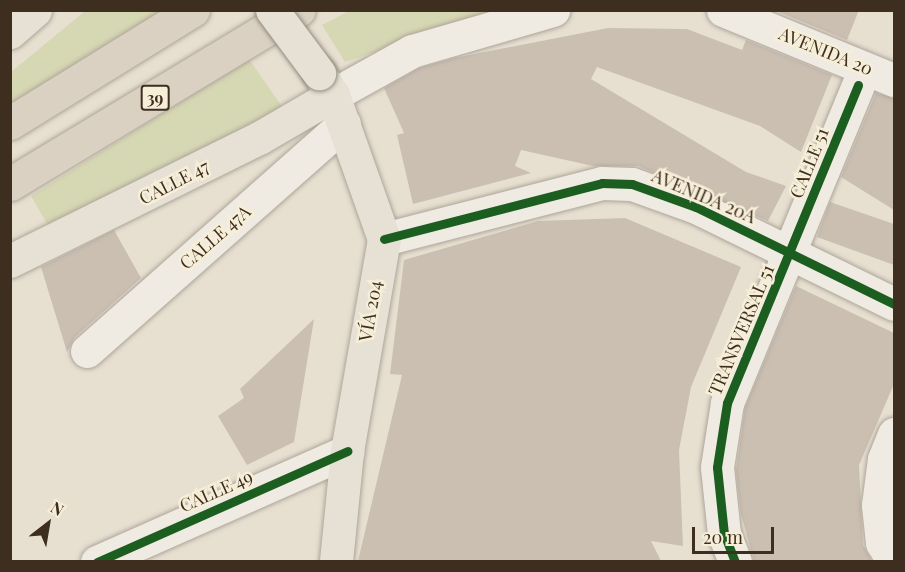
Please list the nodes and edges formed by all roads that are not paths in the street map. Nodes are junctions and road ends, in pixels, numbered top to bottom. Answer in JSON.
{"nodes":[{"id":1,"x":35,"y":10,"type":"edge"},
{"id":2,"x":193,"y":10,"type":"edge"},
{"id":3,"x":272,"y":10,"type":"edge"},
{"id":4,"x":299,"y":10,"type":"edge"},
{"id":5,"x":553,"y":10,"type":"edge"},
{"id":6,"x":723,"y":10,"type":"edge"},
{"id":7,"x":10,"y":32,"type":"edge"},
{"id":8,"x":894,"y":80,"type":"edge"},
{"id":9,"x":858,"y":85,"type":"dead end"},
{"id":10,"x":332,"y":97,"type":"junction"},
{"id":11,"x":10,"y":123,"type":"edge"},
{"id":12,"x":10,"y":184,"type":"edge"},
{"id":13,"x":384,"y":239,"type":"junction"},
{"id":14,"x":791,"y":253,"type":"junction"},
{"id":15,"x":10,"y":261,"type":"edge"},
{"id":16,"x":894,"y":304,"type":"edge"},
{"id":17,"x":87,"y":351,"type":"dead end"},
{"id":18,"x":894,"y":434,"type":"edge"},
{"id":19,"x":347,"y":451,"type":"junction"},
{"id":20,"x":97,"y":561,"type":"edge"},
{"id":21,"x":336,"y":561,"type":"edge"},
{"id":22,"x":735,"y":561,"type":"edge"},
{"id":23,"x":894,"y":561,"type":"edge"}],
"edges":[{"from":1,"to":7,"type":"main road"},
{"from":2,"to":11,"type":"highway"},
{"from":3,"to":10,"type":"main road","bridge":true},
{"from":4,"to":12,"type":"highway","number":"39"},
{"from":5,"to":10,"type":"street"},
{"from":6,"to":8,"type":"street","name":"AVENIDA 20"},
{"from":9,"to":14,"type":"street","name":"CALLE 51"},
{"from":10,"to":13,"type":"main road","name":"VÍA 204"},
{"from":10,"to":15,"type":"main road","name":"CALLE 47"},
{"from":10,"to":17,"type":"street","name":"CALLE 47A"},
{"from":13,"to":14,"type":"street","name":"AVENIDA 20A"},
{"from":13,"to":19,"type":"main road","name":"VÍA 204"},
{"from":14,"to":16,"type":"street","name":"AVENIDA 20A"},
{"from":14,"to":22,"type":"street","name":"TRANSVERSAL 51"},
{"from":18,"to":23,"type":"street"},
{"from":19,"to":20,"type":"street","name":"CALLE 49"},
{"from":19,"to":21,"type":"main road","name":"VÍA 204"}]}
